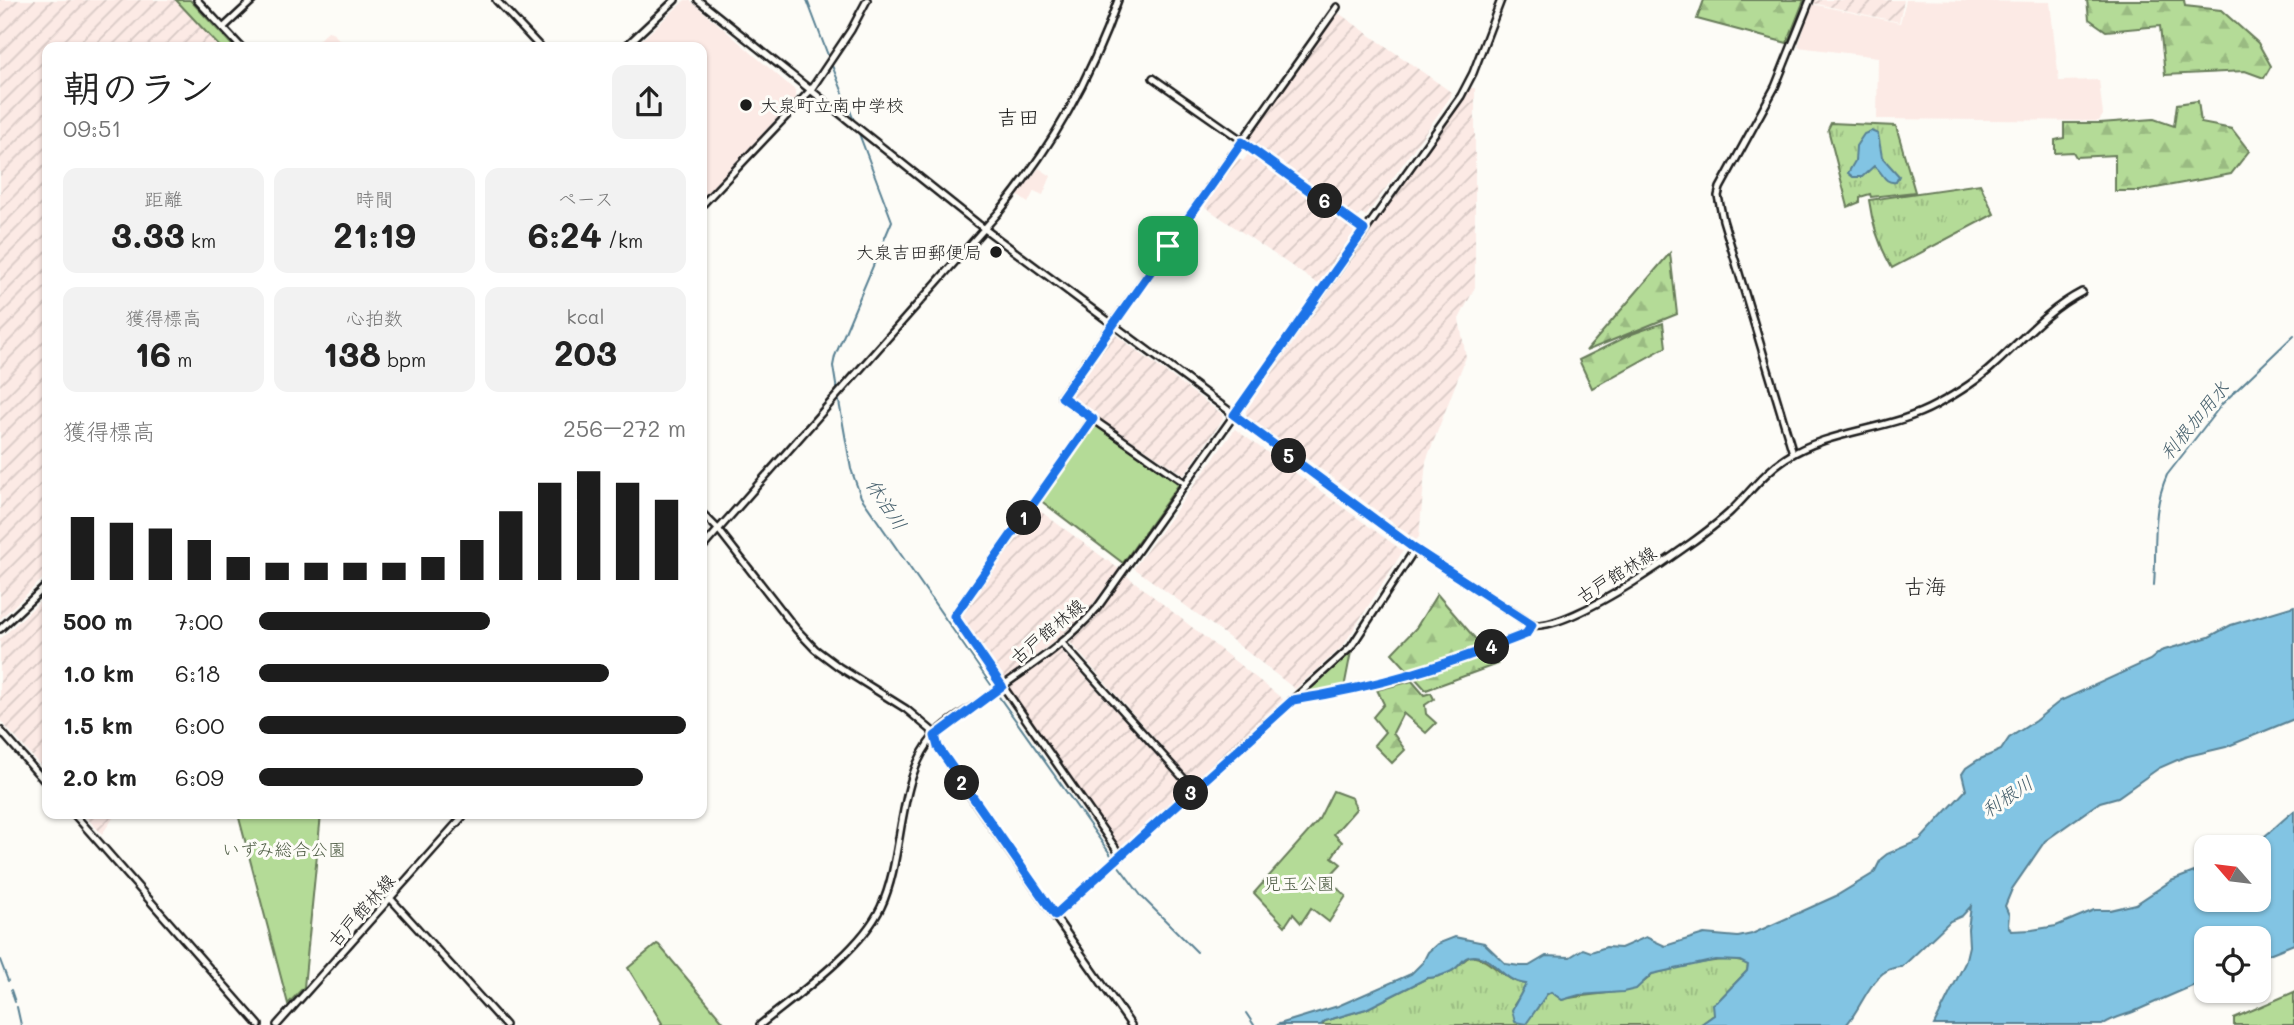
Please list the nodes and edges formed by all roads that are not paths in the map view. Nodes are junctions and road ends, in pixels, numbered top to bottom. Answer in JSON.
{"nodes":[{"id":1,"x":197,"y":0,"type":"edge"},
{"id":2,"x":253,"y":0,"type":"edge"},
{"id":3,"x":496,"y":0,"type":"edge"},
{"id":4,"x":675,"y":0,"type":"edge"},
{"id":5,"x":698,"y":0,"type":"edge"},
{"id":6,"x":867,"y":0,"type":"edge"},
{"id":7,"x":1118,"y":0,"type":"edge"},
{"id":8,"x":1501,"y":0,"type":"edge"},
{"id":9,"x":1810,"y":0,"type":"edge"},
{"id":10,"x":1337,"y":8,"type":"dead end"},
{"id":11,"x":223,"y":28,"type":"junction"},
{"id":12,"x":237,"y":42,"type":"edge"},
{"id":13,"x":535,"y":42,"type":"edge"},
{"id":14,"x":630,"y":42,"type":"edge"},
{"id":15,"x":1153,"y":78,"type":"dead end"},
{"id":16,"x":810,"y":90,"type":"junction"},
{"id":17,"x":1242,"y":142,"type":"junction"},
{"id":18,"x":707,"y":200,"type":"edge"},
{"id":19,"x":984,"y":228,"type":"junction"},
{"id":20,"x":1364,"y":230,"type":"junction"},
{"id":21,"x":2082,"y":292,"type":"dead end"},
{"id":22,"x":1113,"y":324,"type":"junction"},
{"id":23,"x":1234,"y":415,"type":"junction"},
{"id":24,"x":1093,"y":419,"type":"junction"},
{"id":25,"x":1793,"y":453,"type":"junction"},
{"id":26,"x":1185,"y":483,"type":"junction"},
{"id":27,"x":707,"y":518,"type":"edge"},
{"id":28,"x":718,"y":529,"type":"junction"},
{"id":29,"x":707,"y":542,"type":"edge"},
{"id":30,"x":1415,"y":549,"type":"junction"},
{"id":31,"x":42,"y":590,"type":"edge"},
{"id":32,"x":1532,"y":625,"type":"junction"},
{"id":33,"x":0,"y":628,"type":"edge"},
{"id":34,"x":1061,"y":642,"type":"junction"},
{"id":35,"x":1001,"y":686,"type":"junction"},
{"id":36,"x":1293,"y":700,"type":"junction"},
{"id":37,"x":0,"y":730,"type":"edge"},
{"id":38,"x":935,"y":736,"type":"junction"},
{"id":39,"x":42,"y":778,"type":"edge"},
{"id":40,"x":1194,"y":790,"type":"junction"},
{"id":41,"x":78,"y":819,"type":"edge"},
{"id":42,"x":461,"y":819,"type":"edge"},
{"id":43,"x":1120,"y":857,"type":"junction"},
{"id":44,"x":390,"y":898,"type":"junction"},
{"id":45,"x":1055,"y":915,"type":"junction"},
{"id":46,"x":259,"y":1025,"type":"edge"},
{"id":47,"x":277,"y":1025,"type":"edge"},
{"id":48,"x":505,"y":1025,"type":"edge"},
{"id":49,"x":760,"y":1025,"type":"edge"},
{"id":50,"x":1131,"y":1025,"type":"edge"}],
"edges":[{"from":1,"to":11,"type":"street"},
{"from":2,"to":11,"type":"street"},
{"from":3,"to":13,"type":"street"},
{"from":4,"to":14,"type":"street"},
{"from":5,"to":16,"type":"street"},
{"from":6,"to":16,"type":"street"},
{"from":7,"to":19,"type":"street"},
{"from":8,"to":20,"type":"street","name":"古戸館林線"},
{"from":9,"to":25,"type":"street"},
{"from":10,"to":17,"type":"street"},
{"from":11,"to":12,"type":"street"},
{"from":15,"to":17,"type":"street"},
{"from":16,"to":18,"type":"street"},
{"from":16,"to":19,"type":"street"},
{"from":17,"to":20,"type":"street"},
{"from":17,"to":22,"type":"street"},
{"from":19,"to":22,"type":"street"},
{"from":19,"to":28,"type":"street"},
{"from":20,"to":23,"type":"street","name":"古戸館林線"},
{"from":21,"to":25,"type":"street","name":"古戸館林線"},
{"from":22,"to":23,"type":"street"},
{"from":22,"to":24,"type":"street"},
{"from":23,"to":26,"type":"street","name":"古戸館林線"},
{"from":23,"to":30,"type":"street"},
{"from":24,"to":26,"type":"street"},
{"from":24,"to":35,"type":"street"},
{"from":25,"to":32,"type":"street","name":"古戸館林線"},
{"from":26,"to":34,"type":"street","name":"古戸館林線"},
{"from":27,"to":28,"type":"street"},
{"from":28,"to":29,"type":"street"},
{"from":28,"to":38,"type":"street"},
{"from":30,"to":32,"type":"street"},
{"from":30,"to":36,"type":"street"},
{"from":31,"to":33,"type":"street"},
{"from":32,"to":36,"type":"street"},
{"from":34,"to":35,"type":"street","name":"古戸館林線"},
{"from":34,"to":40,"type":"street"},
{"from":35,"to":38,"type":"street","name":"古戸館林線"},
{"from":35,"to":43,"type":"street"},
{"from":36,"to":40,"type":"street"},
{"from":37,"to":39,"type":"street"},
{"from":38,"to":45,"type":"street"},
{"from":38,"to":49,"type":"street"},
{"from":40,"to":43,"type":"street"},
{"from":41,"to":46,"type":"street"},
{"from":42,"to":44,"type":"street","name":"古戸館林線"},
{"from":43,"to":45,"type":"street"},
{"from":44,"to":47,"type":"street","name":"古戸館林線"},
{"from":44,"to":48,"type":"street"},
{"from":45,"to":50,"type":"street"}]}
